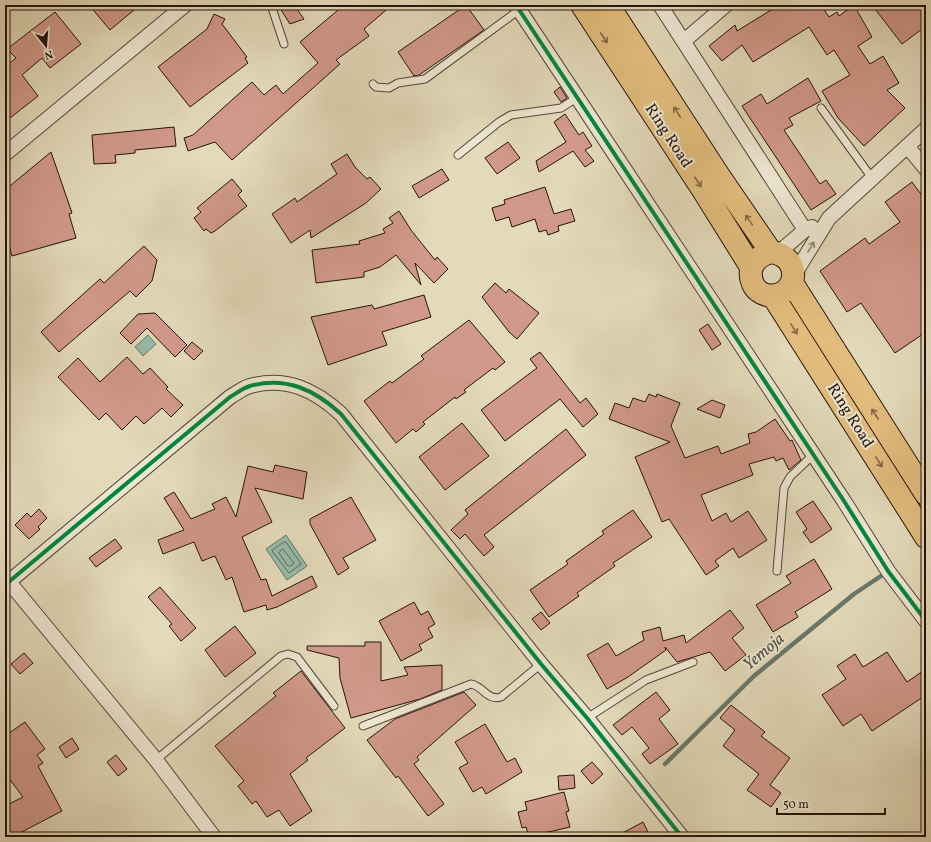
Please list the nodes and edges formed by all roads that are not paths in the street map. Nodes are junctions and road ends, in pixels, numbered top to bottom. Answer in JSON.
{"nodes":[{"id":1,"x":185,"y":5,"type":"edge"},
{"id":2,"x":271,"y":5,"type":"edge"},
{"id":3,"x":582,"y":5,"type":"edge"},
{"id":4,"x":608,"y":5,"type":"edge"},
{"id":5,"x":660,"y":5,"type":"edge"},
{"id":6,"x":726,"y":5,"type":"edge"},
{"id":7,"x":518,"y":7,"type":"edge"},
{"id":8,"x":684,"y":41,"type":"junction"},
{"id":9,"x":284,"y":44,"type":"dead end"},
{"id":10,"x":373,"y":84,"type":"dead end"},
{"id":11,"x":578,"y":97,"type":"junction"},
{"id":12,"x":822,"y":108,"type":"dead end"},
{"id":13,"x":926,"y":129,"type":"edge"},
{"id":14,"x":907,"y":146,"type":"junction"},
{"id":15,"x":5,"y":154,"type":"edge"},
{"id":16,"x":458,"y":155,"type":"dead end"},
{"id":17,"x":926,"y":169,"type":"edge"},
{"id":18,"x":872,"y":178,"type":"junction"},
{"id":19,"x":829,"y":218,"type":"junction"},
{"id":20,"x":805,"y":230,"type":"junction"},
{"id":21,"x":774,"y":253,"type":"junction"},
{"id":22,"x":751,"y":267,"type":"junction"},
{"id":23,"x":793,"y":279,"type":"junction"},
{"id":24,"x":773,"y":296,"type":"junction"},
{"id":25,"x":813,"y":455,"type":"junction"},
{"id":26,"x":926,"y":494,"type":"edge"},
{"id":27,"x":926,"y":537,"type":"edge"},
{"id":28,"x":777,"y":570,"type":"dead end"},
{"id":29,"x":7,"y":583,"type":"edge"},
{"id":30,"x":926,"y":621,"type":"edge"},
{"id":31,"x":693,"y":662,"type":"dead end"},
{"id":32,"x":541,"y":664,"type":"junction"},
{"id":33,"x":334,"y":706,"type":"dead end"},
{"id":34,"x":587,"y":718,"type":"junction"},
{"id":35,"x":363,"y":726,"type":"dead end"},
{"id":36,"x":156,"y":760,"type":"junction"},
{"id":37,"x":214,"y":837,"type":"edge"},
{"id":38,"x":682,"y":837,"type":"edge"}],
"edges":[{"from":1,"to":15,"type":"street"},
{"from":2,"to":9,"type":"lane"},
{"from":3,"to":22,"type":"main road","name":"Ring Road","one_way":true},
{"from":21,"to":4,"type":"main road","name":"Ring Road","one_way":true},
{"from":5,"to":8,"type":"street"},
{"from":6,"to":8,"type":"street"},
{"from":7,"to":10,"type":"lane"},
{"from":7,"to":11,"type":"street"},
{"from":8,"to":20,"type":"street"},
{"from":11,"to":16,"type":"lane"},
{"from":11,"to":25,"type":"street"},
{"from":12,"to":18,"type":"lane"},
{"from":13,"to":14,"type":"street"},
{"from":14,"to":17,"type":"street"},
{"from":14,"to":18,"type":"street"},
{"from":18,"to":19,"type":"street"},
{"from":19,"to":20,"type":"street"},
{"from":23,"to":19,"type":"street","one_way":true},
{"from":20,"to":21,"type":"street"},
{"from":21,"to":22,"type":"main road"},
{"from":21,"to":23,"type":"main road","name":"Ring Road"},
{"from":22,"to":24,"type":"main road","name":"Ring Road"},
{"from":23,"to":24,"type":"main road"},
{"from":26,"to":23,"type":"main road","name":"Ring Road","one_way":true},
{"from":24,"to":27,"type":"main road","name":"Ring Road","one_way":true},
{"from":25,"to":28,"type":"lane"},
{"from":25,"to":30,"type":"street"},
{"from":29,"to":32,"type":"street"},
{"from":29,"to":36,"type":"street"},
{"from":31,"to":34,"type":"lane"},
{"from":32,"to":34,"type":"street"},
{"from":32,"to":35,"type":"lane"},
{"from":33,"to":36,"type":"lane"},
{"from":34,"to":38,"type":"street"},
{"from":36,"to":37,"type":"street"}]}
